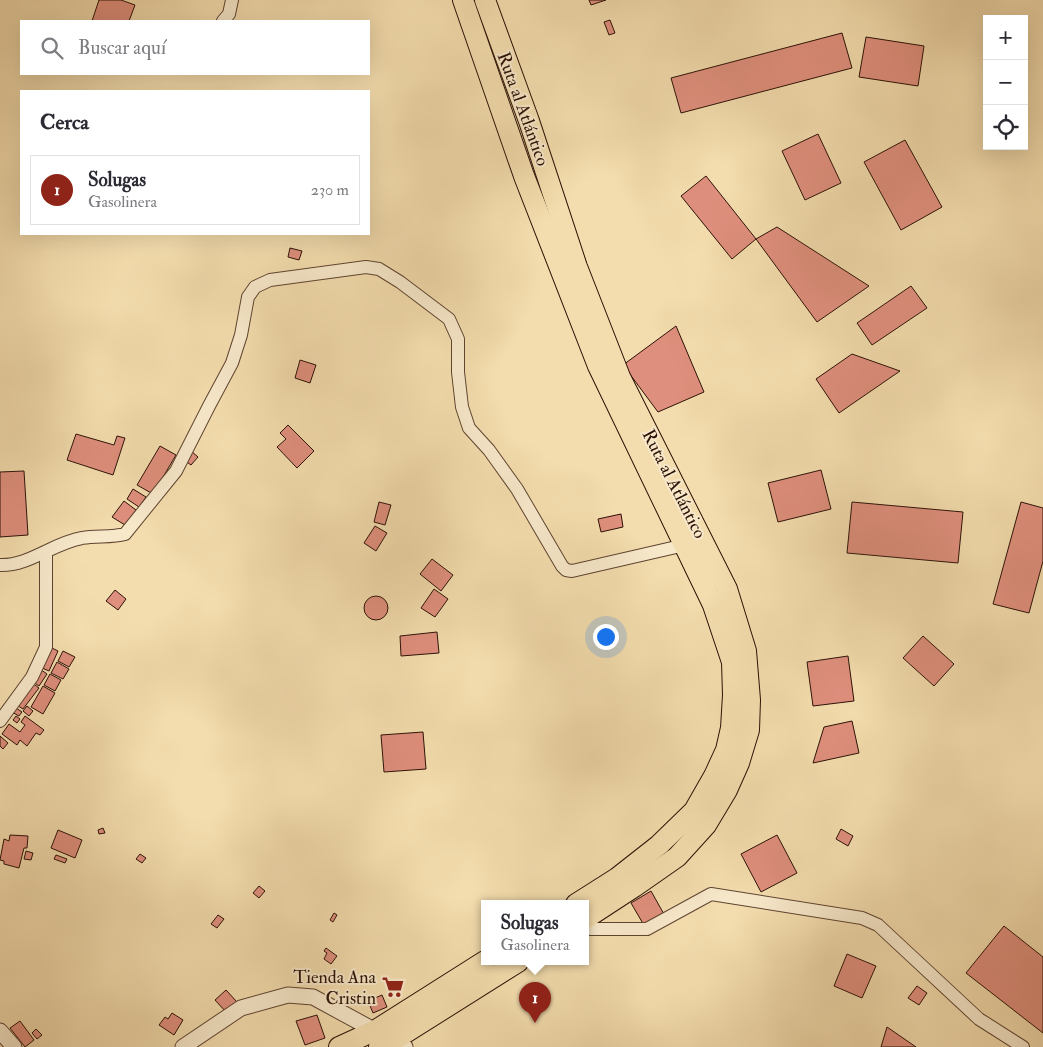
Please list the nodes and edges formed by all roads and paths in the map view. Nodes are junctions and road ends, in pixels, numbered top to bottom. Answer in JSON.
{"nodes":[{"id":1,"x":232,"y":0,"type":"edge"},
{"id":2,"x":463,"y":0,"type":"edge"},
{"id":3,"x":478,"y":0,"type":"edge"},
{"id":4,"x":485,"y":0,"type":"edge"},
{"id":5,"x":225,"y":20,"type":"edge"},
{"id":6,"x":495,"y":31,"type":"junction"},
{"id":7,"x":487,"y":73,"type":"junction"},
{"id":8,"x":529,"y":121,"type":"junction"},
{"id":9,"x":685,"y":545,"type":"junction"},
{"id":10,"x":46,"y":552,"type":"junction"},
{"id":11,"x":0,"y":565,"type":"edge"},
{"id":12,"x":0,"y":722,"type":"edge"},
{"id":13,"x":582,"y":900,"type":"edge"},
{"id":14,"x":589,"y":916,"type":"edge"},
{"id":15,"x":589,"y":929,"type":"edge"},
{"id":16,"x":481,"y":965,"type":"edge"},
{"id":17,"x":513,"y":965,"type":"edge"},
{"id":18,"x":0,"y":1032,"type":"edge"},
{"id":19,"x":389,"y":1041,"type":"edge"},
{"id":20,"x":14,"y":1047,"type":"edge"},
{"id":21,"x":183,"y":1047,"type":"edge"},
{"id":22,"x":338,"y":1047,"type":"edge"},
{"id":23,"x":1023,"y":1047,"type":"edge"}],
"edges":[{"from":1,"to":5,"type":"street"},
{"from":2,"to":7,"type":"highway","name":"Ruta al Atlántico"},
{"from":3,"to":6,"type":"highway"},
{"from":4,"to":6,"type":"highway","name":"Ruta al Atlántico"},
{"from":6,"to":8,"type":"highway","name":"Ruta al Atlántico"},
{"from":7,"to":8,"type":"highway"},
{"from":7,"to":9,"type":"highway","name":"Ruta al Atlántico"},
{"from":8,"to":14,"type":"highway","name":"Ruta al Atlántico"},
{"from":9,"to":10,"type":"street"},
{"from":9,"to":13,"type":"highway","name":"Ruta al Atlántico"},
{"from":10,"to":11,"type":"street"},
{"from":10,"to":12,"type":"street"},
{"from":15,"to":23,"type":"street"},
{"from":16,"to":19,"type":"highway"},
{"from":17,"to":19,"type":"highway"},
{"from":18,"to":20,"type":"street"},
{"from":19,"to":21,"type":"street"},
{"from":19,"to":22,"type":"highway"}]}
